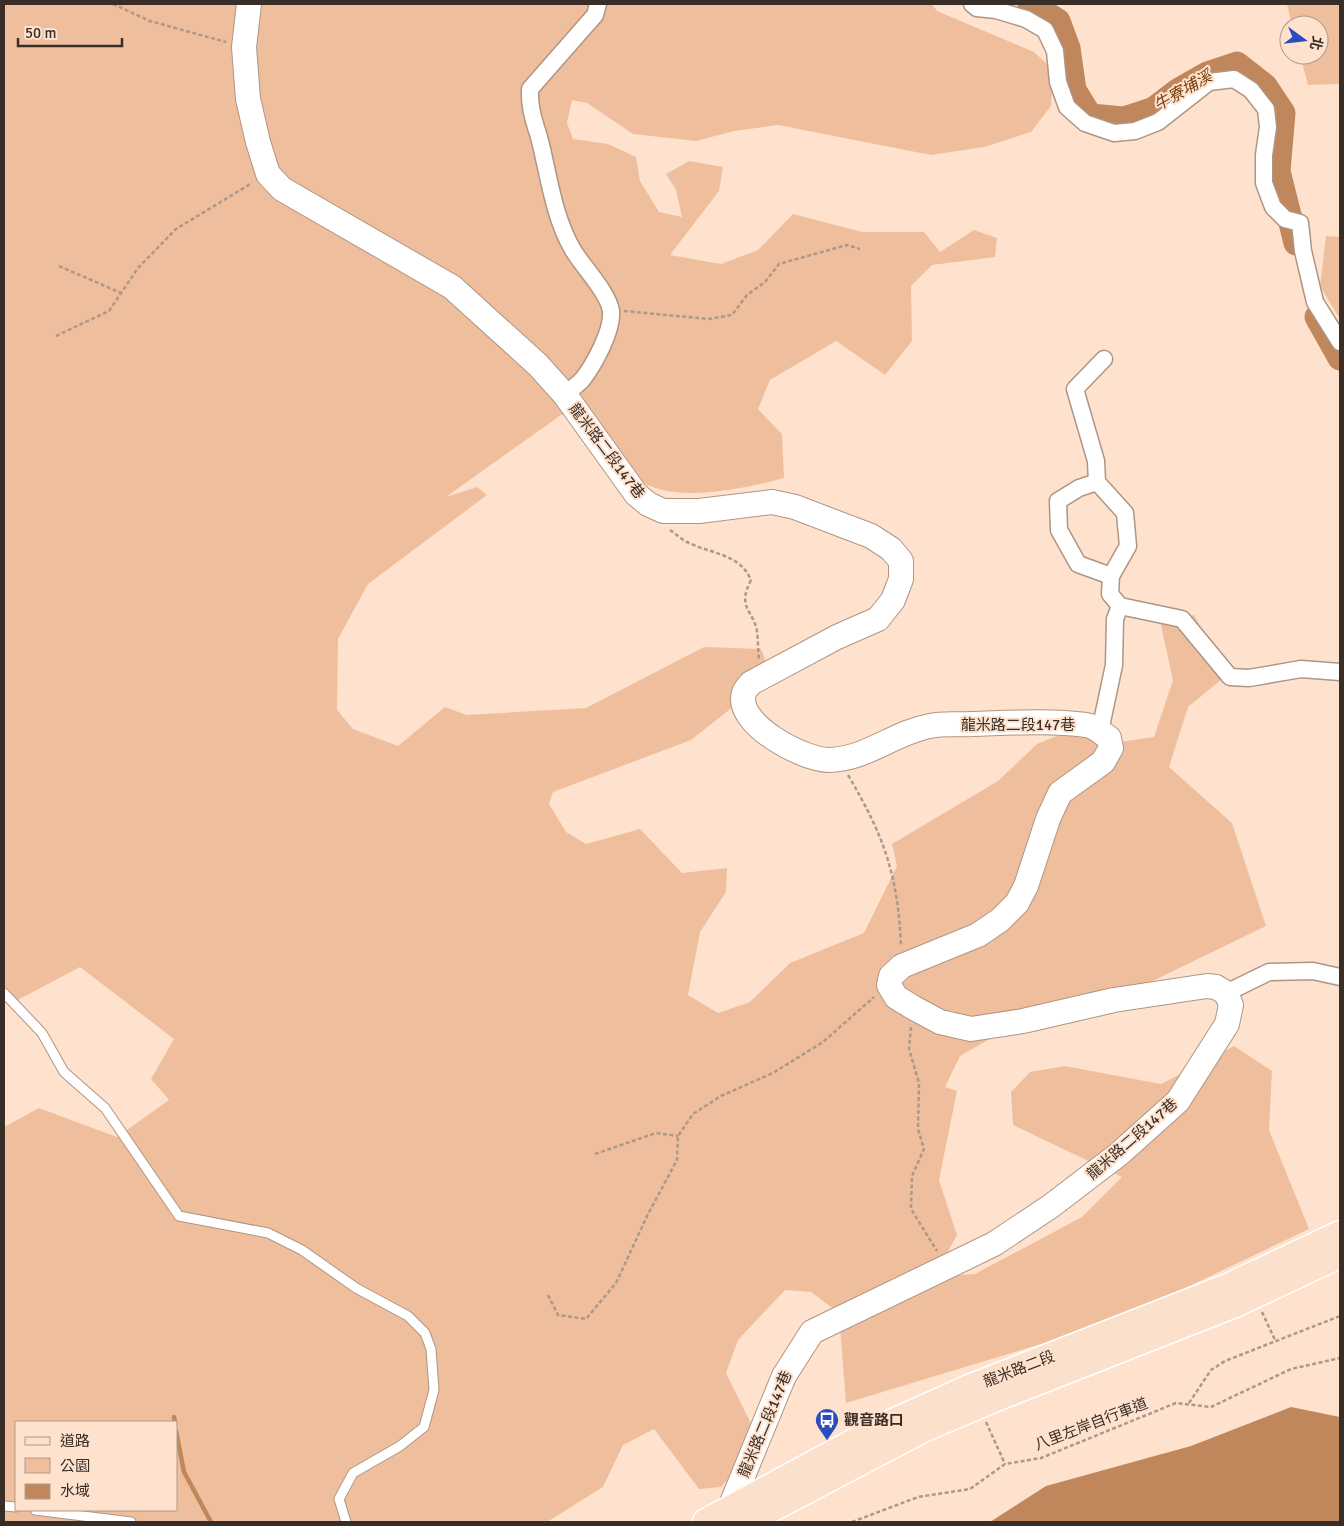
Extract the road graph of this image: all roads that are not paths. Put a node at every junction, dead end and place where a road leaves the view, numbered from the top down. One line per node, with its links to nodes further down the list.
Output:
1 (249, 4): 6 (street, 龍米路二段147巷)
2 (598, 4): 6 (street)
3 (972, 4): 4 (street)
4 (1340, 342)
5 (1104, 359): 7 (street)
6 (565, 395): 11 (street, 龍米路二段147巷)
7 (1097, 482): 8 (street); 8 (street)
8 (1111, 576): 9 (street)
9 (1120, 606): 10 (street); 11 (street)
10 (1340, 672)
11 (1100, 731): 14 (street)
12 (1340, 977): 14 (street)
13 (4, 993): 20 (lane)
14 (1226, 994): 18 (street, 龍米路二段147巷)
15 (1340, 1234): 18 (main road, 龍米路二段)
16 (1340, 1254): 18 (main road, 龍米路二段)
17 (43, 1511): 19 (lane)
18 (737, 1518): 21 (main road, 龍米路二段)
19 (131, 1522)
20 (346, 1522)
21 (706, 1522)

